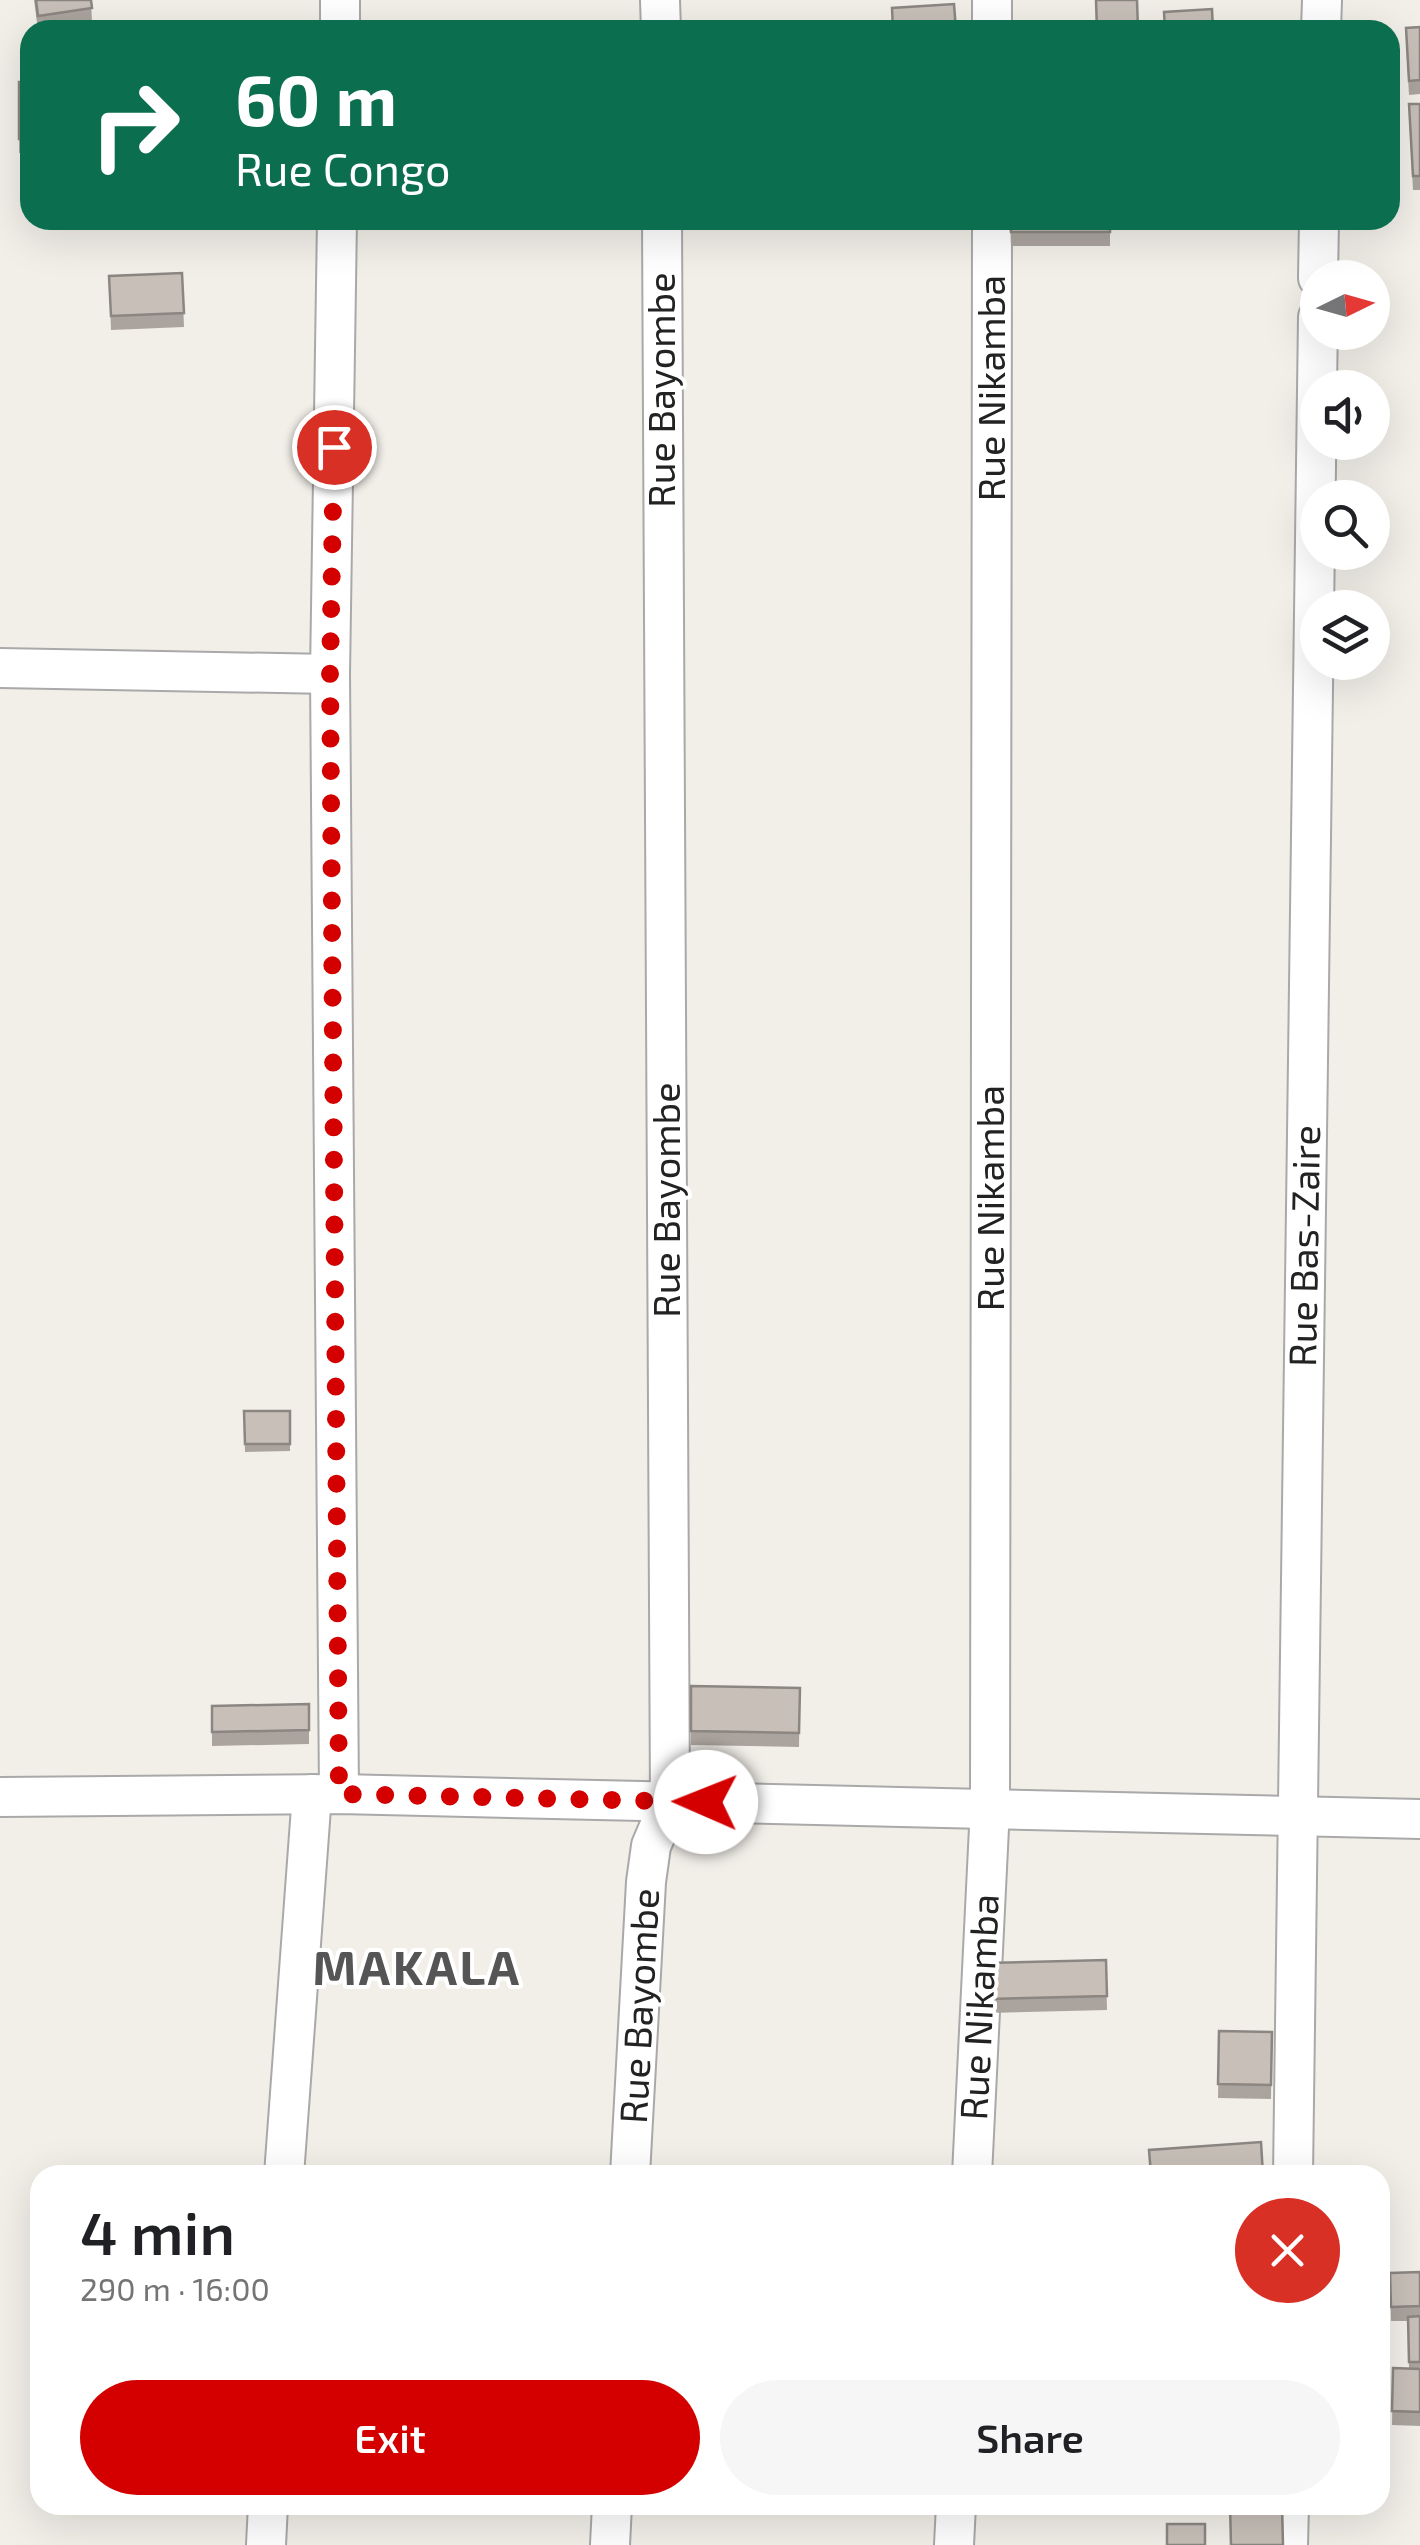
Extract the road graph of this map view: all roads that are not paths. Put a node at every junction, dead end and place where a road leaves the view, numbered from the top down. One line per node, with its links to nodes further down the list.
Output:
1 (337, 230): 8 (street)
2 (662, 230): 11 (street, Rue Bayombe)
3 (992, 230): 12 (street, Rue Nikamba)
4 (1319, 230): 5 (street)
5 (1318, 260)
6 (1318, 350): 13 (street, Rue Bas-Zaire)
7 (0, 668): 8 (street)
8 (330, 674): 9 (street)
9 (326, 1794): 10 (street); 11 (street); 15 (street)
10 (0, 1797)
11 (670, 1801): 12 (street); 16 (street, Rue Bayombe)
12 (990, 1807): 13 (street); 17 (street, Rue Nikamba)
13 (1298, 1819): 14 (street); 18 (street, Rue Bas-Zaire)
14 (1420, 1819)
15 (285, 2165)
16 (631, 2165)
17 (972, 2165)
18 (1293, 2165)
19 (268, 2515): 23 (street)
20 (612, 2515): 24 (street)
21 (956, 2515): 25 (street)
22 (1288, 2515): 26 (street)
23 (266, 2545)
24 (610, 2545)
25 (954, 2545)
26 (1288, 2545)

